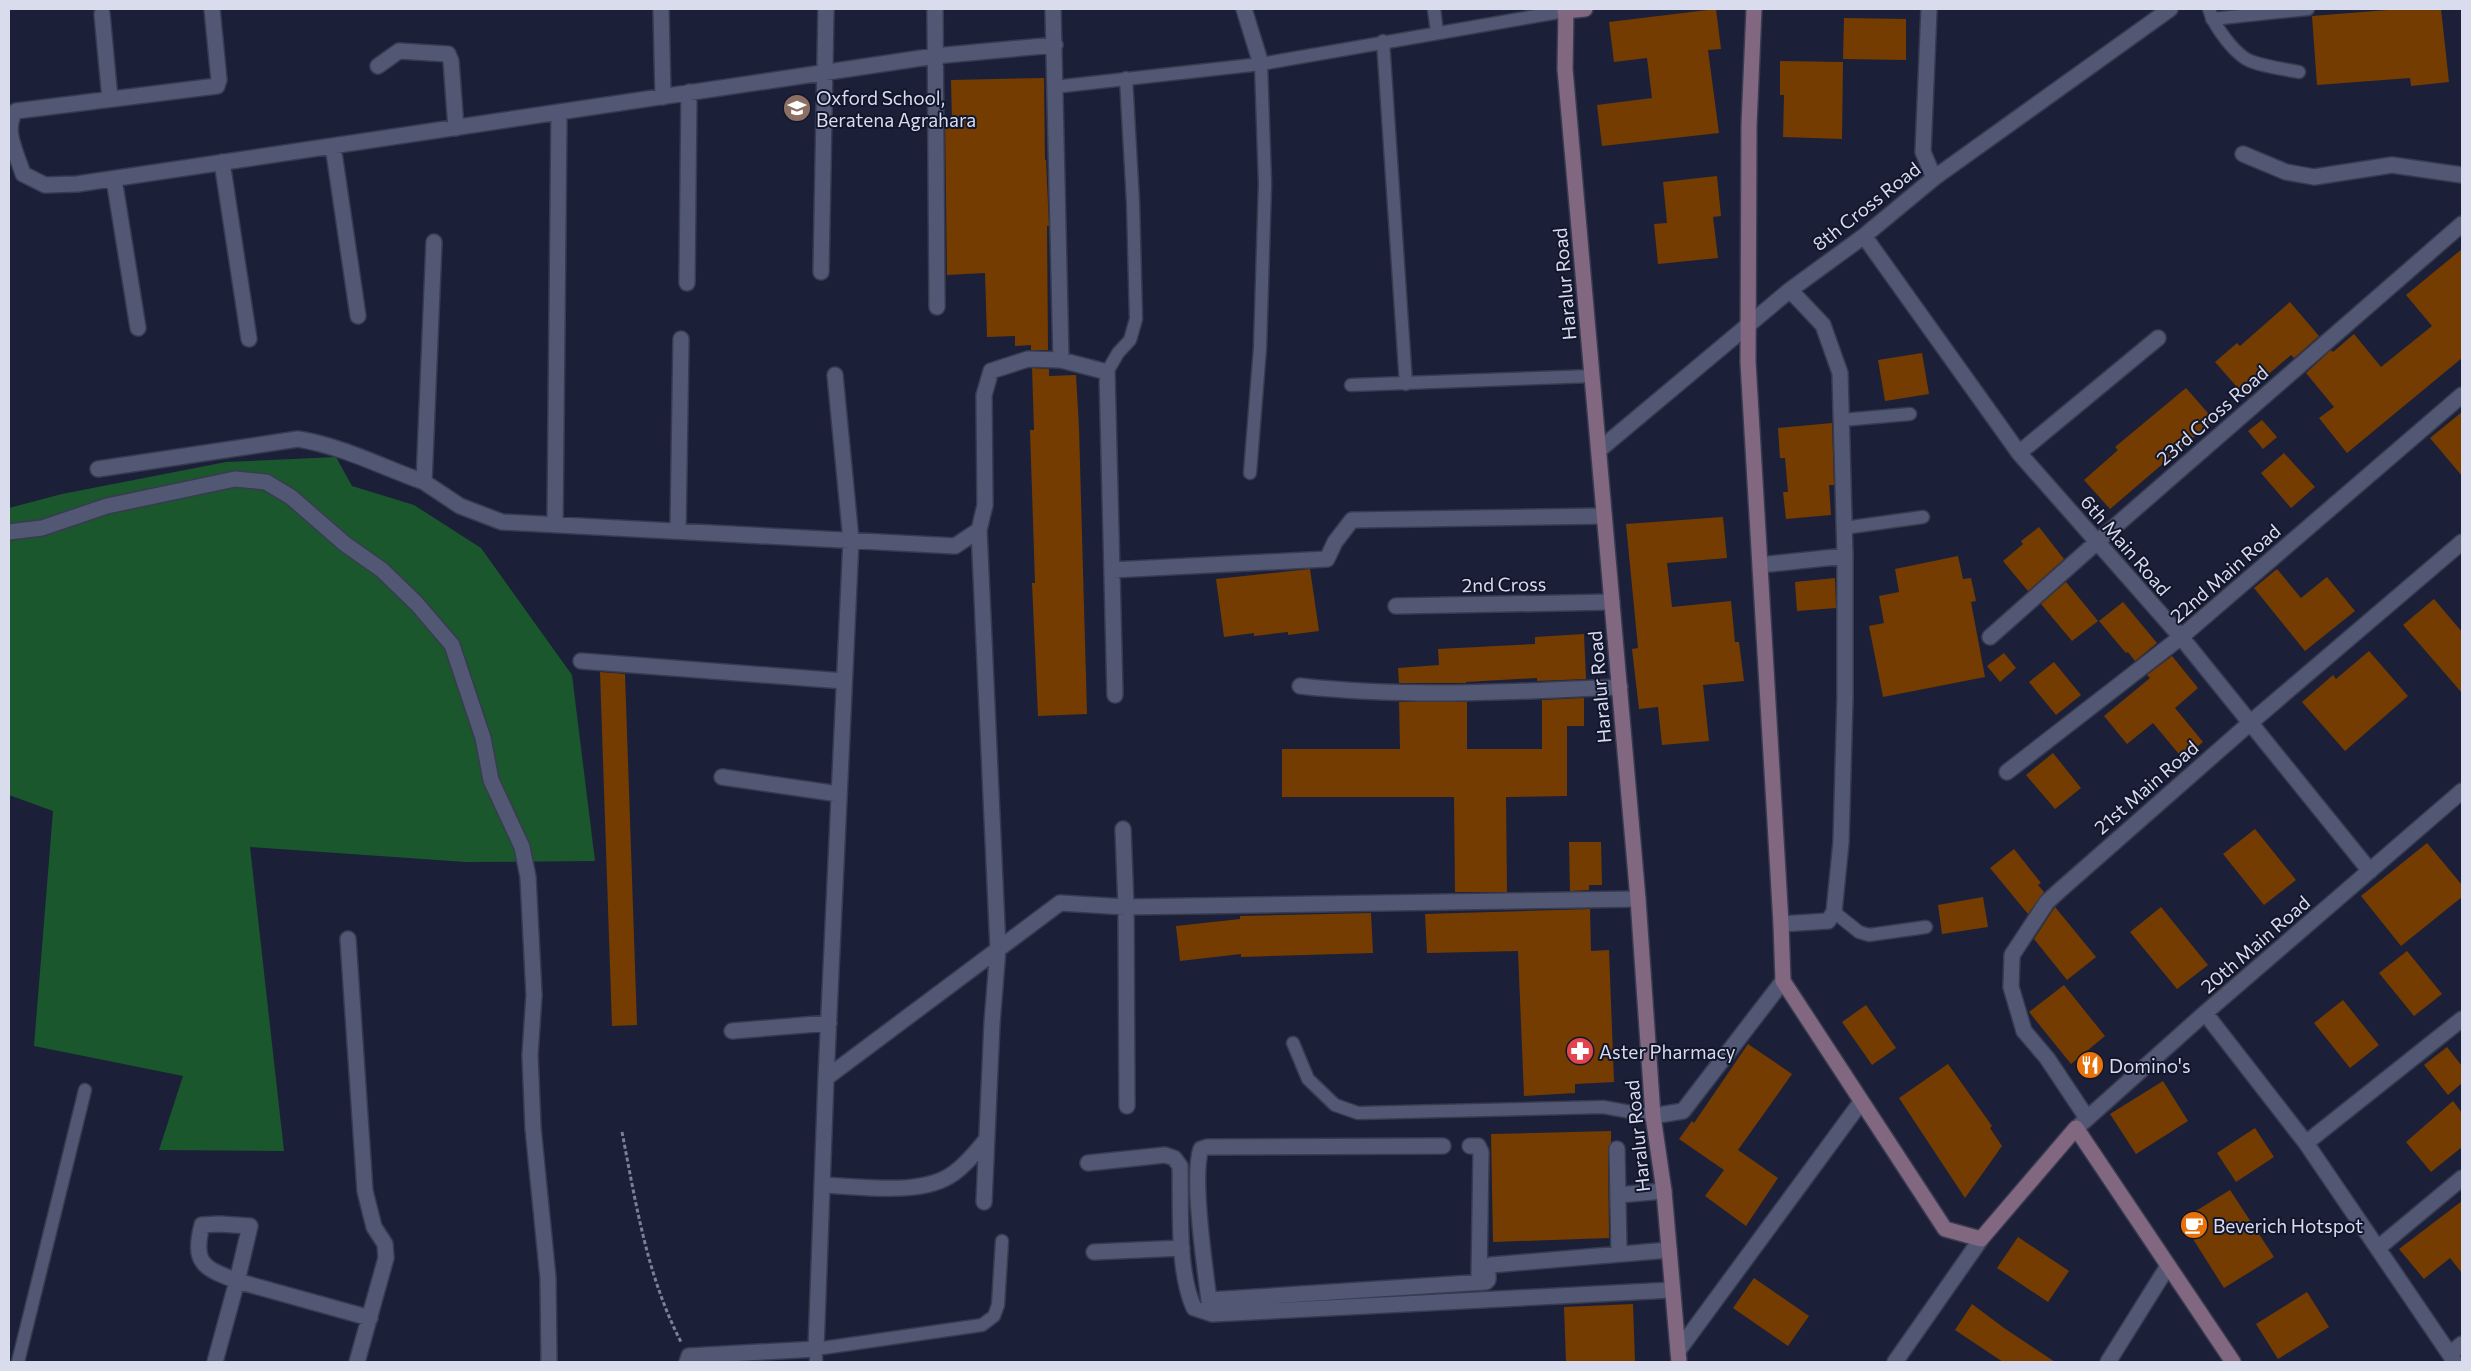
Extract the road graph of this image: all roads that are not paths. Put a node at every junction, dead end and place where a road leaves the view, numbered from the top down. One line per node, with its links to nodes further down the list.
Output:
1 (212, 9): 28 (street)
2 (661, 9): 27 (street)
3 (826, 9): 23 (street)
4 (936, 9): 19 (street)
5 (1053, 9): 18 (street)
6 (1244, 9): 20 (street)
7 (1434, 9): 16 (lane)
8 (1585, 9): 13 (street)
9 (1754, 9): 45 (street)
10 (1929, 9): 36 (street)
11 (2170, 9): 36 (street, 8th Cross Road)
12 (2308, 9): 15 (lane)
13 (1565, 10): 16 (lane); 53 (street, Haralur Road)
14 (102, 14): 28 (street)
15 (2210, 14): 22 (lane)
16 (1437, 32): 17 (lane)
17 (1384, 41): 20 (lane); 54 (lane)
18 (1055, 45): 19 (street); 25 (street)
19 (935, 56): 23 (street); 43 (street)
20 (1261, 64): 24 (lane); 62 (lane)
21 (378, 66): 30 (street)
22 (2299, 72)
23 (825, 73): 26 (street); 40 (street)
24 (1126, 78): 25 (lane); 51 (lane)
25 (1054, 86): 50 (street)
26 (689, 92): 27 (street); 41 (street)
27 (663, 97): 29 (street)
28 (110, 99): 35 (street)
29 (559, 112): 30 (street); 66 (street)
30 (456, 128): 31 (street)
31 (333, 146): 33 (street); 44 (street)
32 (2242, 154): 34 (street)
33 (222, 162): 35 (street); 48 (street)
34 (2462, 175)
35 (114, 178): 46 (street)
36 (1934, 178): 38 (street, 8th Cross Road)
37 (2462, 224): 72 (street, 23rd Cross Road)
38 (1864, 236): 42 (street, 8th Cross Road); 60 (street, 6th Main Road)
39 (434, 242): 63 (street)
40 (822, 272)
41 (686, 283)
42 (1790, 290): 45 (street, 8th Cross Road); 58 (street)
43 (937, 307)
44 (358, 316)
45 (1748, 326): 59 (street, 8th Cross Road); 75 (street)
46 (138, 328)
47 (2158, 338): 60 (street)
48 (249, 339)
49 (681, 339): 68 (street)
50 (1061, 360): 51 (street); 69 (street)
51 (1107, 372): 76 (street)
52 (835, 375): 71 (street)
53 (1592, 376): 54 (lane); 59 (street, Haralur Road)
54 (1406, 384): 55 (lane)
55 (1351, 385)
56 (2462, 395): 80 (street, 22nd Main Road)
57 (1910, 414): 58 (lane)
58 (1842, 420): 67 (street)
59 (1599, 450): 64 (street, Haralur Road)
60 (2019, 453): 72 (street, 6th Main Road)
61 (98, 469): 63 (street)
62 (1250, 473)
63 (424, 482): 66 (street)
64 (1604, 516): 76 (street); 77 (street, Haralur Road)
65 (1923, 517): 67 (lane)
66 (555, 524): 68 (street)
67 (1844, 528): 74 (street)
68 (678, 530): 71 (street)
69 (979, 530): 71 (street); 99 (street)
70 (9, 532): 143 (street)
71 (851, 540): 82 (street)
72 (2097, 542): 79 (street, 23rd Cross Road); 80 (street, 6th Main Road)
73 (2462, 542): 86 (street, 21st Main Road)
74 (1845, 556): 75 (street); 95 (street)
75 (1760, 565): 96 (street)
76 (1112, 570): 85 (street)
77 (1612, 602): 78 (street, 2nd Cross); 84 (street, Haralur Road)
78 (1396, 606)
79 (1990, 637)
80 (2181, 637): 86 (street, 6th Main Road); 87 (street, 22nd Main Road)
81 (581, 661): 82 (street)
82 (844, 681): 90 (street)
83 (1300, 686): 84 (street)
84 (1620, 687): 93 (street, Haralur Road)
85 (1115, 695)
86 (2250, 723): 92 (street, 6th Main Road); 111 (street, 21st Main Road)
87 (2008, 772)
88 (722, 777): 90 (street)
89 (2462, 792): 92 (street, 20th Main Road)
90 (839, 794): 103 (street)
91 (1122, 830): 94 (street)
92 (2370, 871): 101 (street, 20th Main Road)
93 (1638, 899): 94 (street); 110 (street, Haralur Road)
94 (1126, 907): 99 (street); 109 (street)
95 (1834, 912): 96 (street); 97 (lane)
96 (1781, 924): 100 (street)
97 (1926, 927)
98 (348, 939): 134 (street)
99 (998, 950): 106 (street); 112 (street)
100 (1783, 981): 108 (street); 110 (street)
101 (2205, 1013): 111 (street, 20th Main Road); 113 (street)
102 (2462, 1019): 113 (street)
103 (828, 1023): 104 (street); 106 (street)
104 (732, 1031)
105 (1293, 1043): 110 (lane)
106 (826, 1078): 119 (street)
107 (85, 1090): 140 (lane)
108 (1861, 1102): 123 (street); 137 (street)
109 (1127, 1106)
110 (1653, 1116): 120 (street, Haralur Road)
111 (2082, 1123): 123 (street); 130 (street)
112 (986, 1140): 119 (street); 122 (street)
113 (2306, 1143): 126 (street)
114 (1443, 1146): 133 (street)
115 (1470, 1146): 131 (street)
116 (1617, 1149): 121 (street)
117 (1088, 1164): 125 (street)
118 (2462, 1178): 126 (street)
119 (822, 1185): 136 (street)
120 (1664, 1191): 121 (street); 127 (street, Haralur Road)
121 (1618, 1195): 129 (street)
122 (984, 1202)
123 (1981, 1239): 144 (street)
124 (1002, 1241): 136 (lane)
125 (1182, 1248): 128 (street); 133 (street)
126 (2378, 1248): 138 (street)
127 (1669, 1250): 129 (street); 132 (street, Haralur Road)
128 (1094, 1252)
129 (1619, 1253): 131 (street)
130 (2168, 1266): 145 (street); 146 (street)
131 (1479, 1282): 133 (street)
132 (1672, 1290): 133 (street); 137 (street, Haralur Road)
133 (1211, 1307)
134 (370, 1318): 141 (street); 142 (street)
135 (2462, 1344): 138 (street)
136 (816, 1356): 139 (street)
137 (1678, 1357)
138 (2453, 1358)
139 (688, 1359)
140 (18, 1362)
141 (215, 1362)
142 (357, 1362)
143 (549, 1362)
144 (1895, 1362)
145 (2108, 1362)
146 (2232, 1362)

